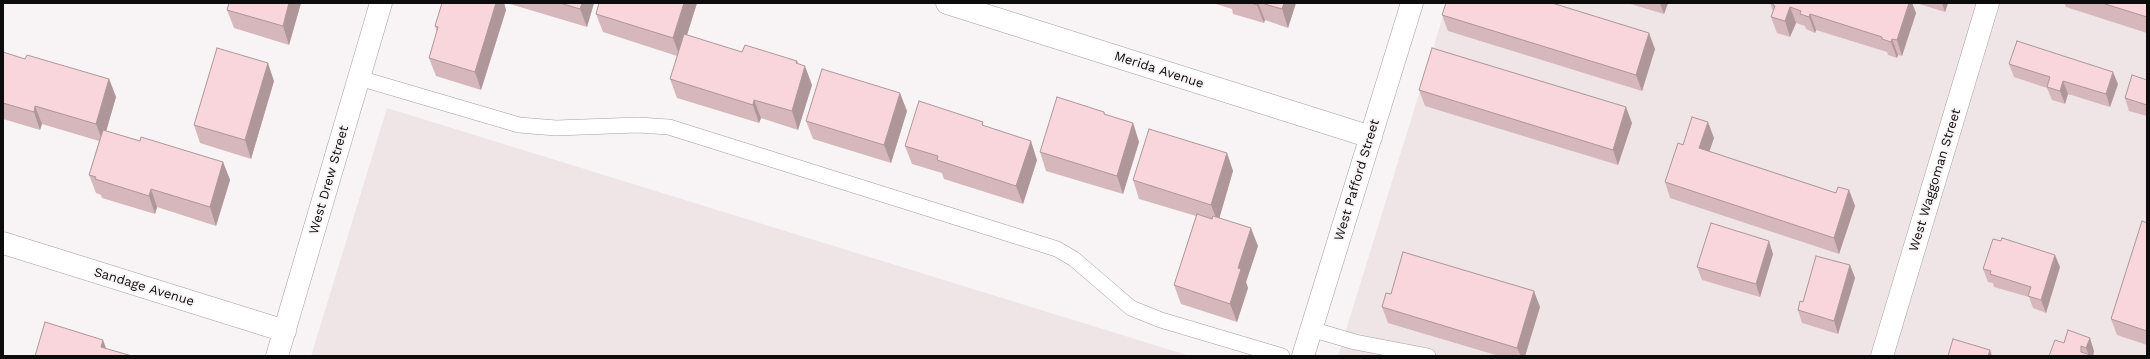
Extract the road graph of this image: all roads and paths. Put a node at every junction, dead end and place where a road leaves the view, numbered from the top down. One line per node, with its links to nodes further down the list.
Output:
1 (381, 3): 5 (street, West Drew Street)
2 (947, 3): 6 (street, Merida Avenue)
3 (1412, 3): 6 (street, West Pafford Street)
4 (1988, 3): 14 (street, West Waggoman Street)
5 (359, 78): 9 (street, West Drew Street); 11 (lane)
6 (1371, 137): 8 (street, West Pafford Street)
7 (3, 243): 9 (street, Sandage Avenue)
8 (1311, 329): 12 (street, West Pafford Street); 13 (lane)
9 (285, 331): 10 (street, West Drew Street)
10 (277, 356)
11 (1282, 356)
12 (1303, 356)
13 (1428, 356)
14 (1882, 356)

